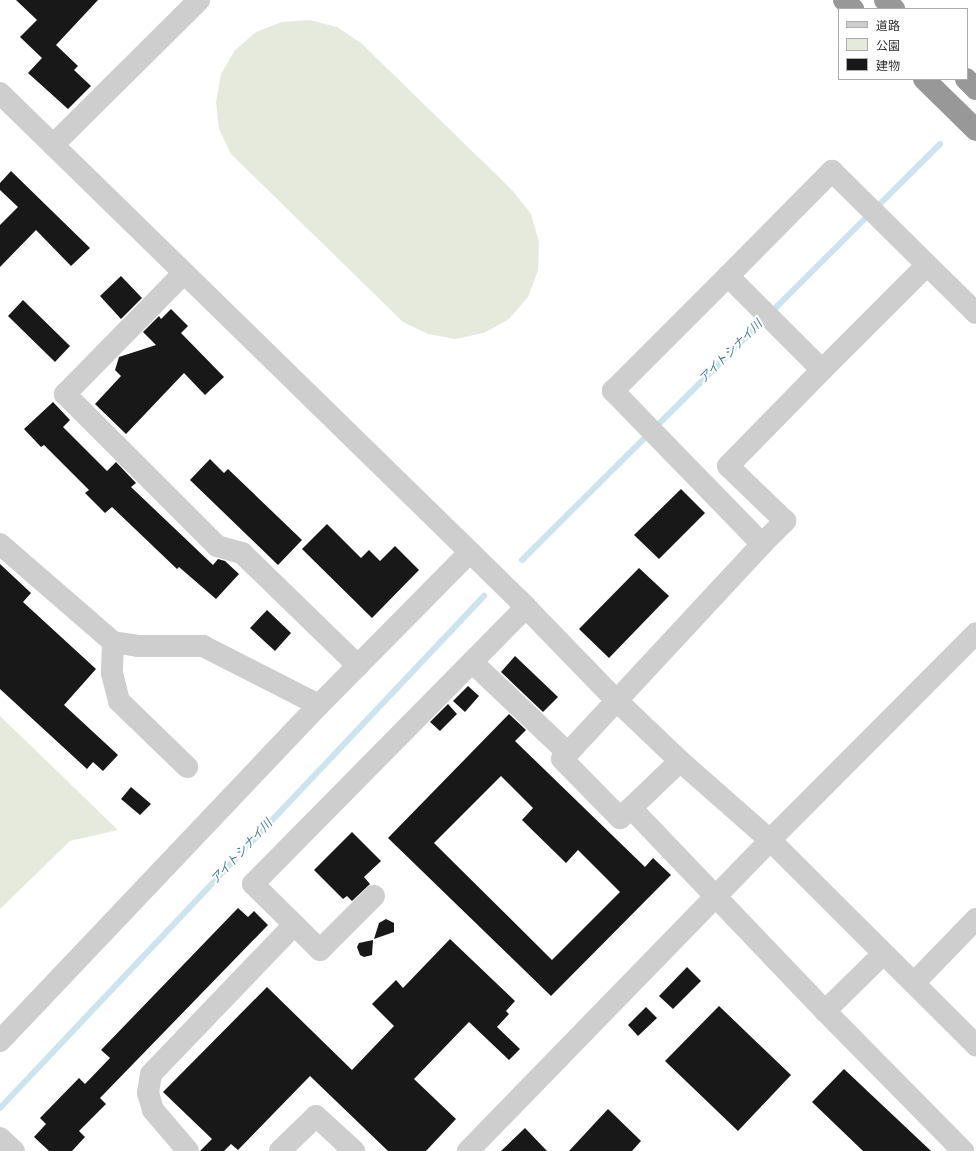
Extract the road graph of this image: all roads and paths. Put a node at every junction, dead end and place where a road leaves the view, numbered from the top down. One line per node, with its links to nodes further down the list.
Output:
1 (199, 0): 11 (street)
2 (844, 0): 4 (highway)
3 (885, 0): 5 (highway)
4 (852, 8)
5 (893, 8)
6 (925, 80): 10 (highway)
7 (967, 80): 8 (highway)
8 (976, 89)
9 (0, 93): 11 (street)
10 (976, 130)
11 (53, 145): 13 (street)
12 (927, 265): 14 (street); 15 (street); 16 (street)
13 (184, 273): 19 (street); 24 (street)
14 (728, 276): 16 (street); 18 (street)
15 (976, 313)
16 (822, 370): 18 (street)
17 (0, 544): 22 (street)
18 (762, 544): 25 (street)
19 (470, 552): 20 (street); 24 (street)
20 (523, 604): 23 (street); 25 (street)
21 (976, 633): 31 (street)
22 (113, 642): 26 (street); 29 (street)
23 (472, 662): 27 (street); 35 (street)
24 (358, 666): 26 (street)
25 (616, 700): 27 (street); 28 (street)
26 (320, 705): 39 (street)
27 (568, 753): 30 (street)
28 (680, 761): 30 (street); 31 (street)
29 (187, 767)
30 (631, 808): 33 (street)
31 (770, 840): 33 (street); 36 (street)
32 (374, 896): 35 (street)
33 (717, 896): 38 (street); 42 (street)
34 (976, 919): 37 (street)
35 (294, 925): 43 (street)
36 (883, 954): 37 (street); 38 (street)
37 (914, 983): 40 (street)
38 (825, 1011): 47 (street)
39 (0, 1041)
40 (976, 1045)
41 (0, 1138): 44 (street)
42 (474, 1149)
43 (186, 1150)
44 (14, 1151)
45 (280, 1151): 46 (street)
46 (354, 1151)
47 (963, 1151)

